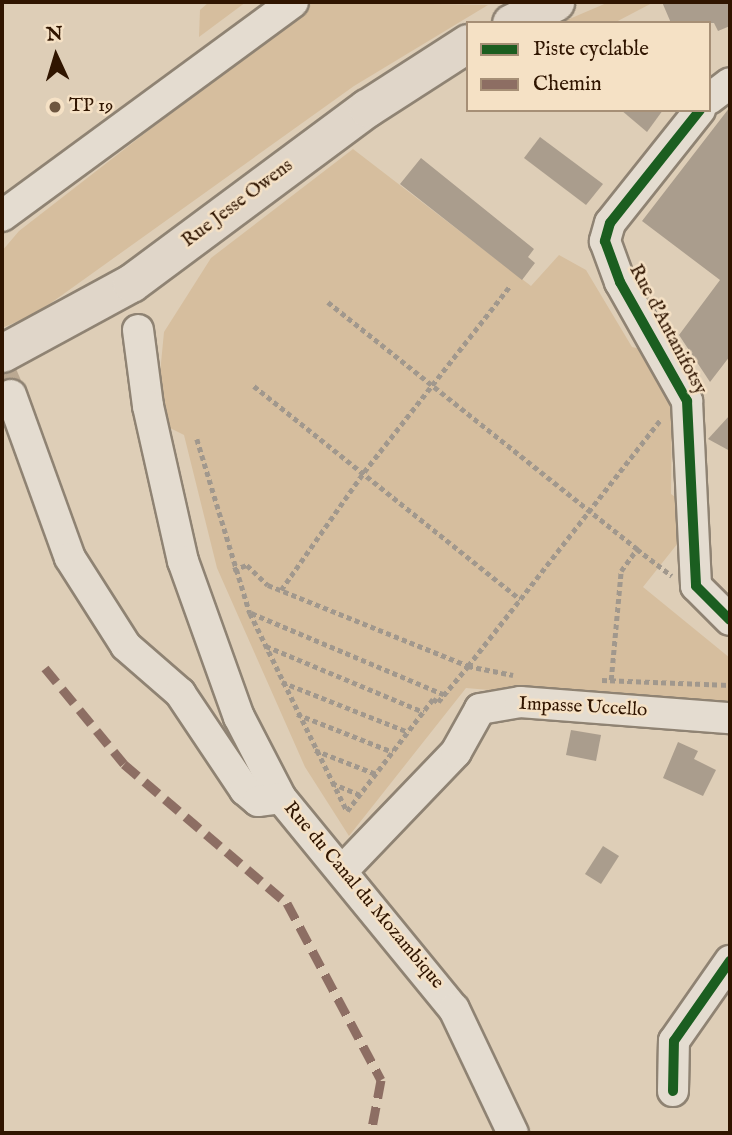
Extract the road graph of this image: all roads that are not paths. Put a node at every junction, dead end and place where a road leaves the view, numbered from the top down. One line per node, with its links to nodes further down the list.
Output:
1 (293, 2): 8 (street)
2 (555, 2): 3 (main road)
3 (514, 21)
4 (466, 44): 10 (main road, Rue Jesse Owens)
5 (730, 83): 6 (street)
6 (711, 97)
7 (698, 112): 12 (street, Rue d'Antanifotsy)
8 (2, 216)
9 (138, 331): 14 (street, Rue du Canal du Mozambique)
10 (2, 353)
11 (10, 395): 14 (street)
12 (730, 620)
13 (730, 718): 15 (street, Impasse Uccello)
14 (281, 798): 15 (street, Rue du Canal du Mozambique)
15 (343, 870): 18 (street, Rue du Canal du Mozambique)
16 (730, 961): 17 (street)
17 (673, 1091)
18 (513, 1133)

